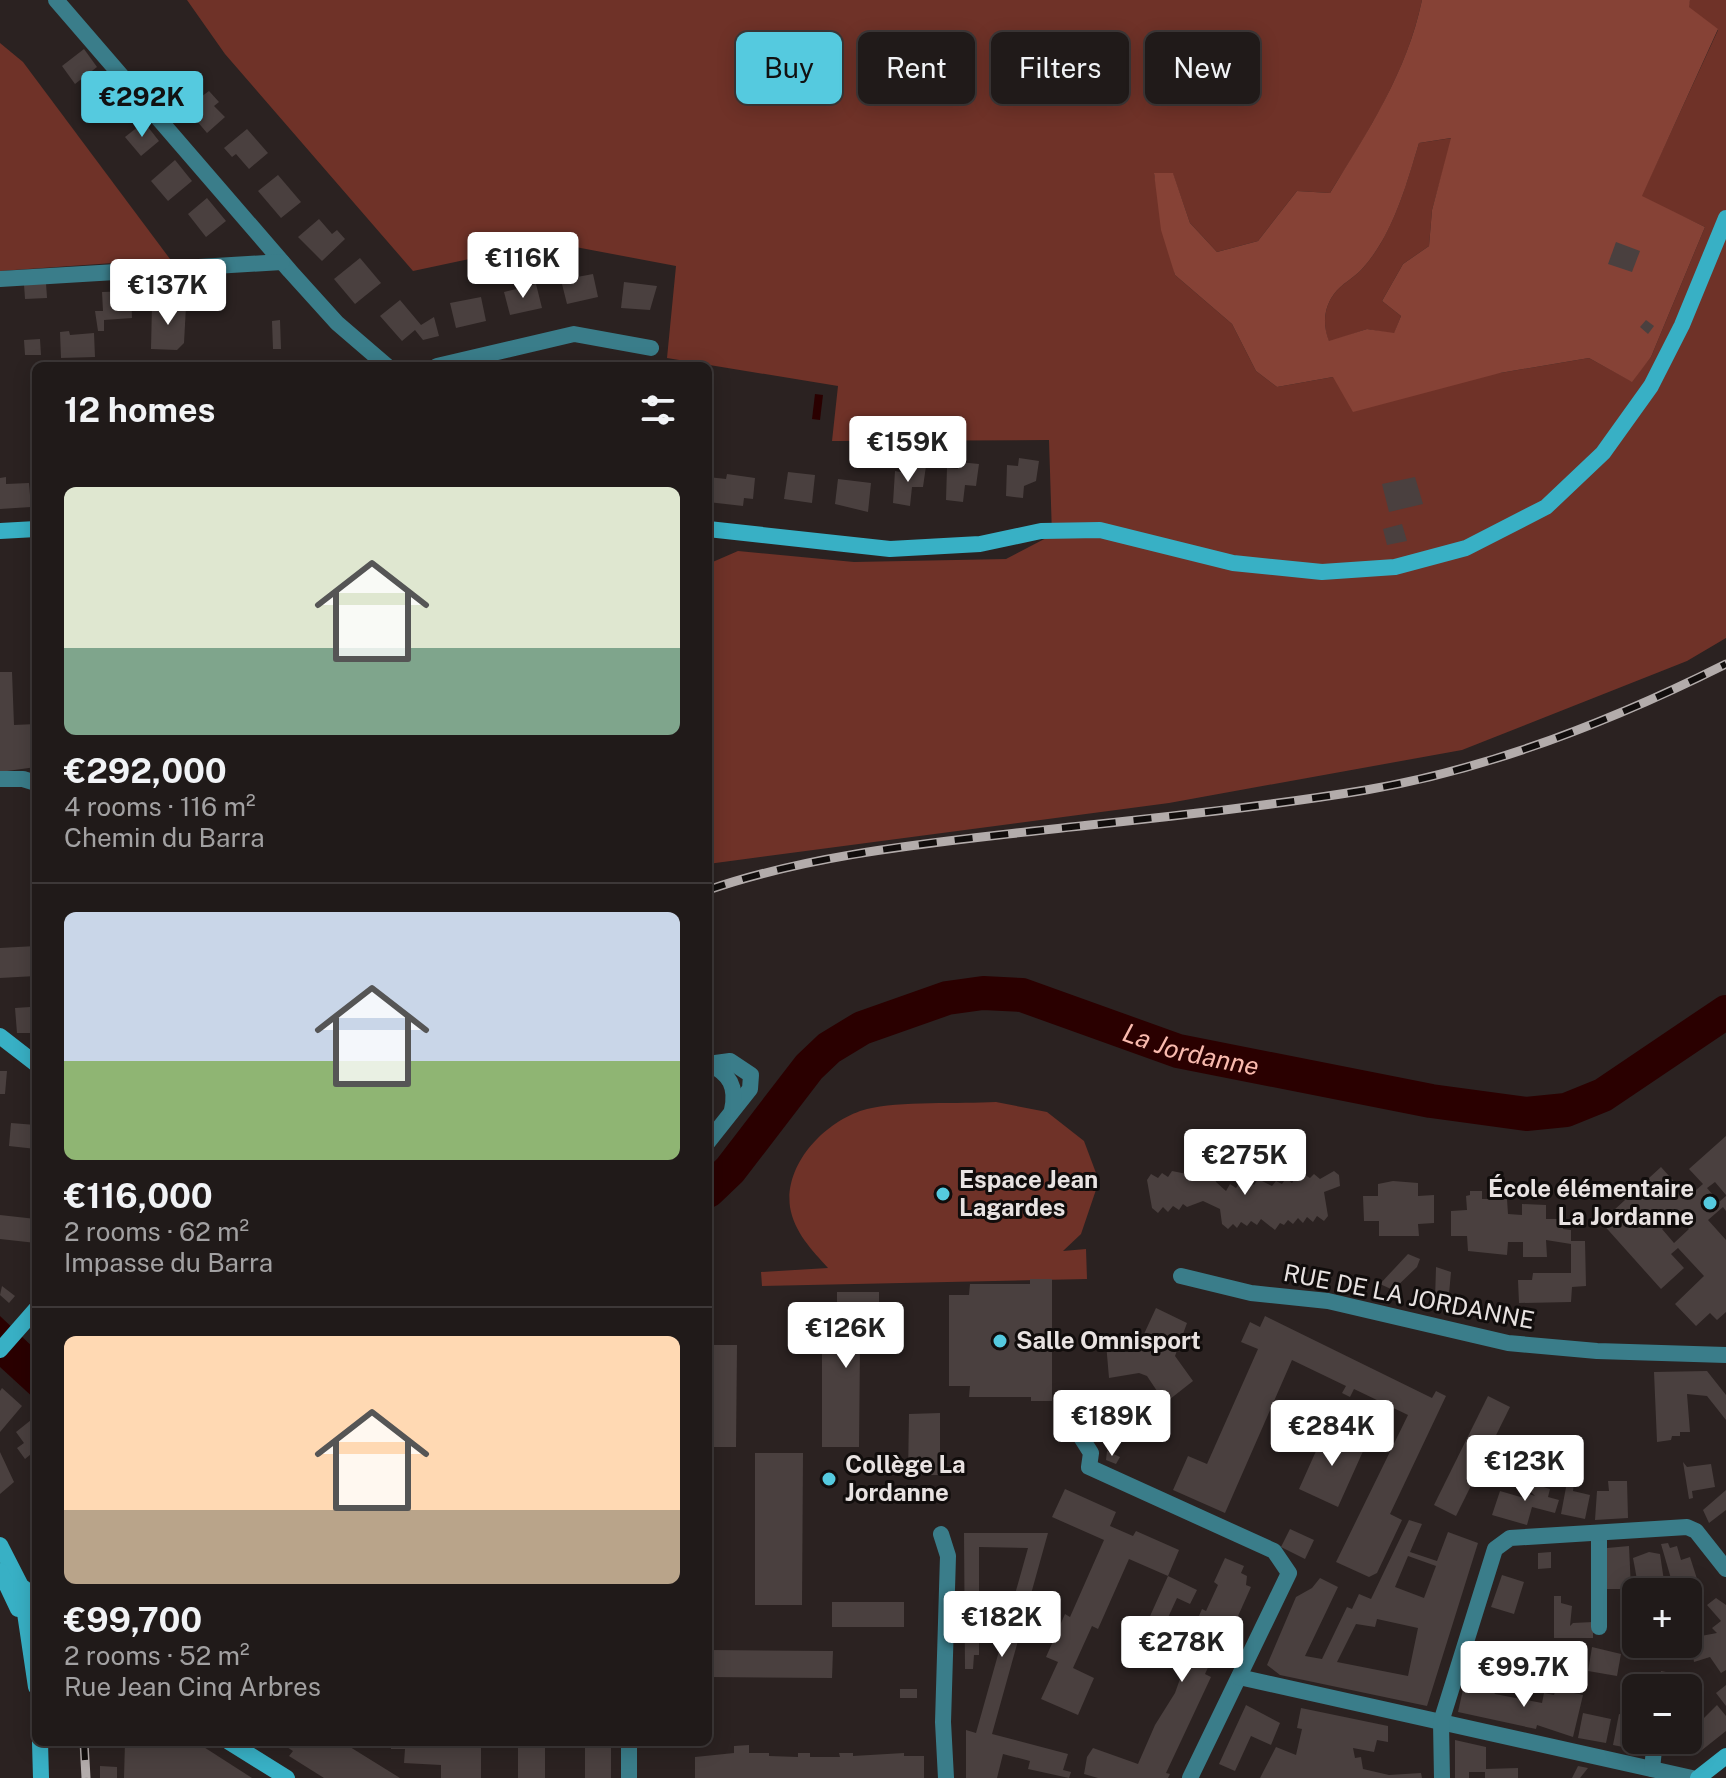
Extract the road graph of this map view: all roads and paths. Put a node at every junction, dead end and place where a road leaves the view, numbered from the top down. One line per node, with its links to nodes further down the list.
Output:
1 (56, 0): 3 (street)
2 (1726, 218): 9 (main road)
3 (282, 262): 4 (street); 6 (street)
4 (0, 279)
5 (651, 348): 7 (street)
6 (382, 362)
7 (454, 362)
8 (32, 529): 10 (main road)
9 (712, 529)
10 (0, 531)
11 (0, 779): 12 (street)
12 (32, 782)
13 (0, 1036): 14 (main road)
14 (32, 1061)
15 (712, 1064): 16 (street)
16 (712, 1137)
17 (1181, 1276): 20 (street, RUE DE LA JORDANNE)
18 (32, 1314): 19 (main road)
19 (0, 1350)
20 (1726, 1355)
21 (1063, 1399): 32 (street)
22 (1599, 1533): 25 (street); 29 (street); 33 (street)
23 (941, 1534): 43 (street)
24 (0, 1545): 27 (main road)
25 (1726, 1569)
26 (0, 1571): 30 (main road)
27 (21, 1586): 28 (main road); 30 (main road)
28 (32, 1594)
29 (1599, 1627)
30 (30, 1644): 31 (main road)
31 (32, 1658)
32 (1239, 1677): 33 (street); 44 (street)
33 (1441, 1722): 39 (street); 45 (street)
34 (40, 1746): 40 (main road)
35 (235, 1746): 41 (main road)
36 (629, 1746): 42 (street)
37 (1654, 1754): 39 (street)
38 (1726, 1756): 46 (main road)
39 (1652, 1769): 46 (street)
40 (41, 1778)
41 (287, 1778)
42 (629, 1778)
43 (946, 1778)
44 (1190, 1778)
45 (1442, 1778)
46 (1695, 1778)

